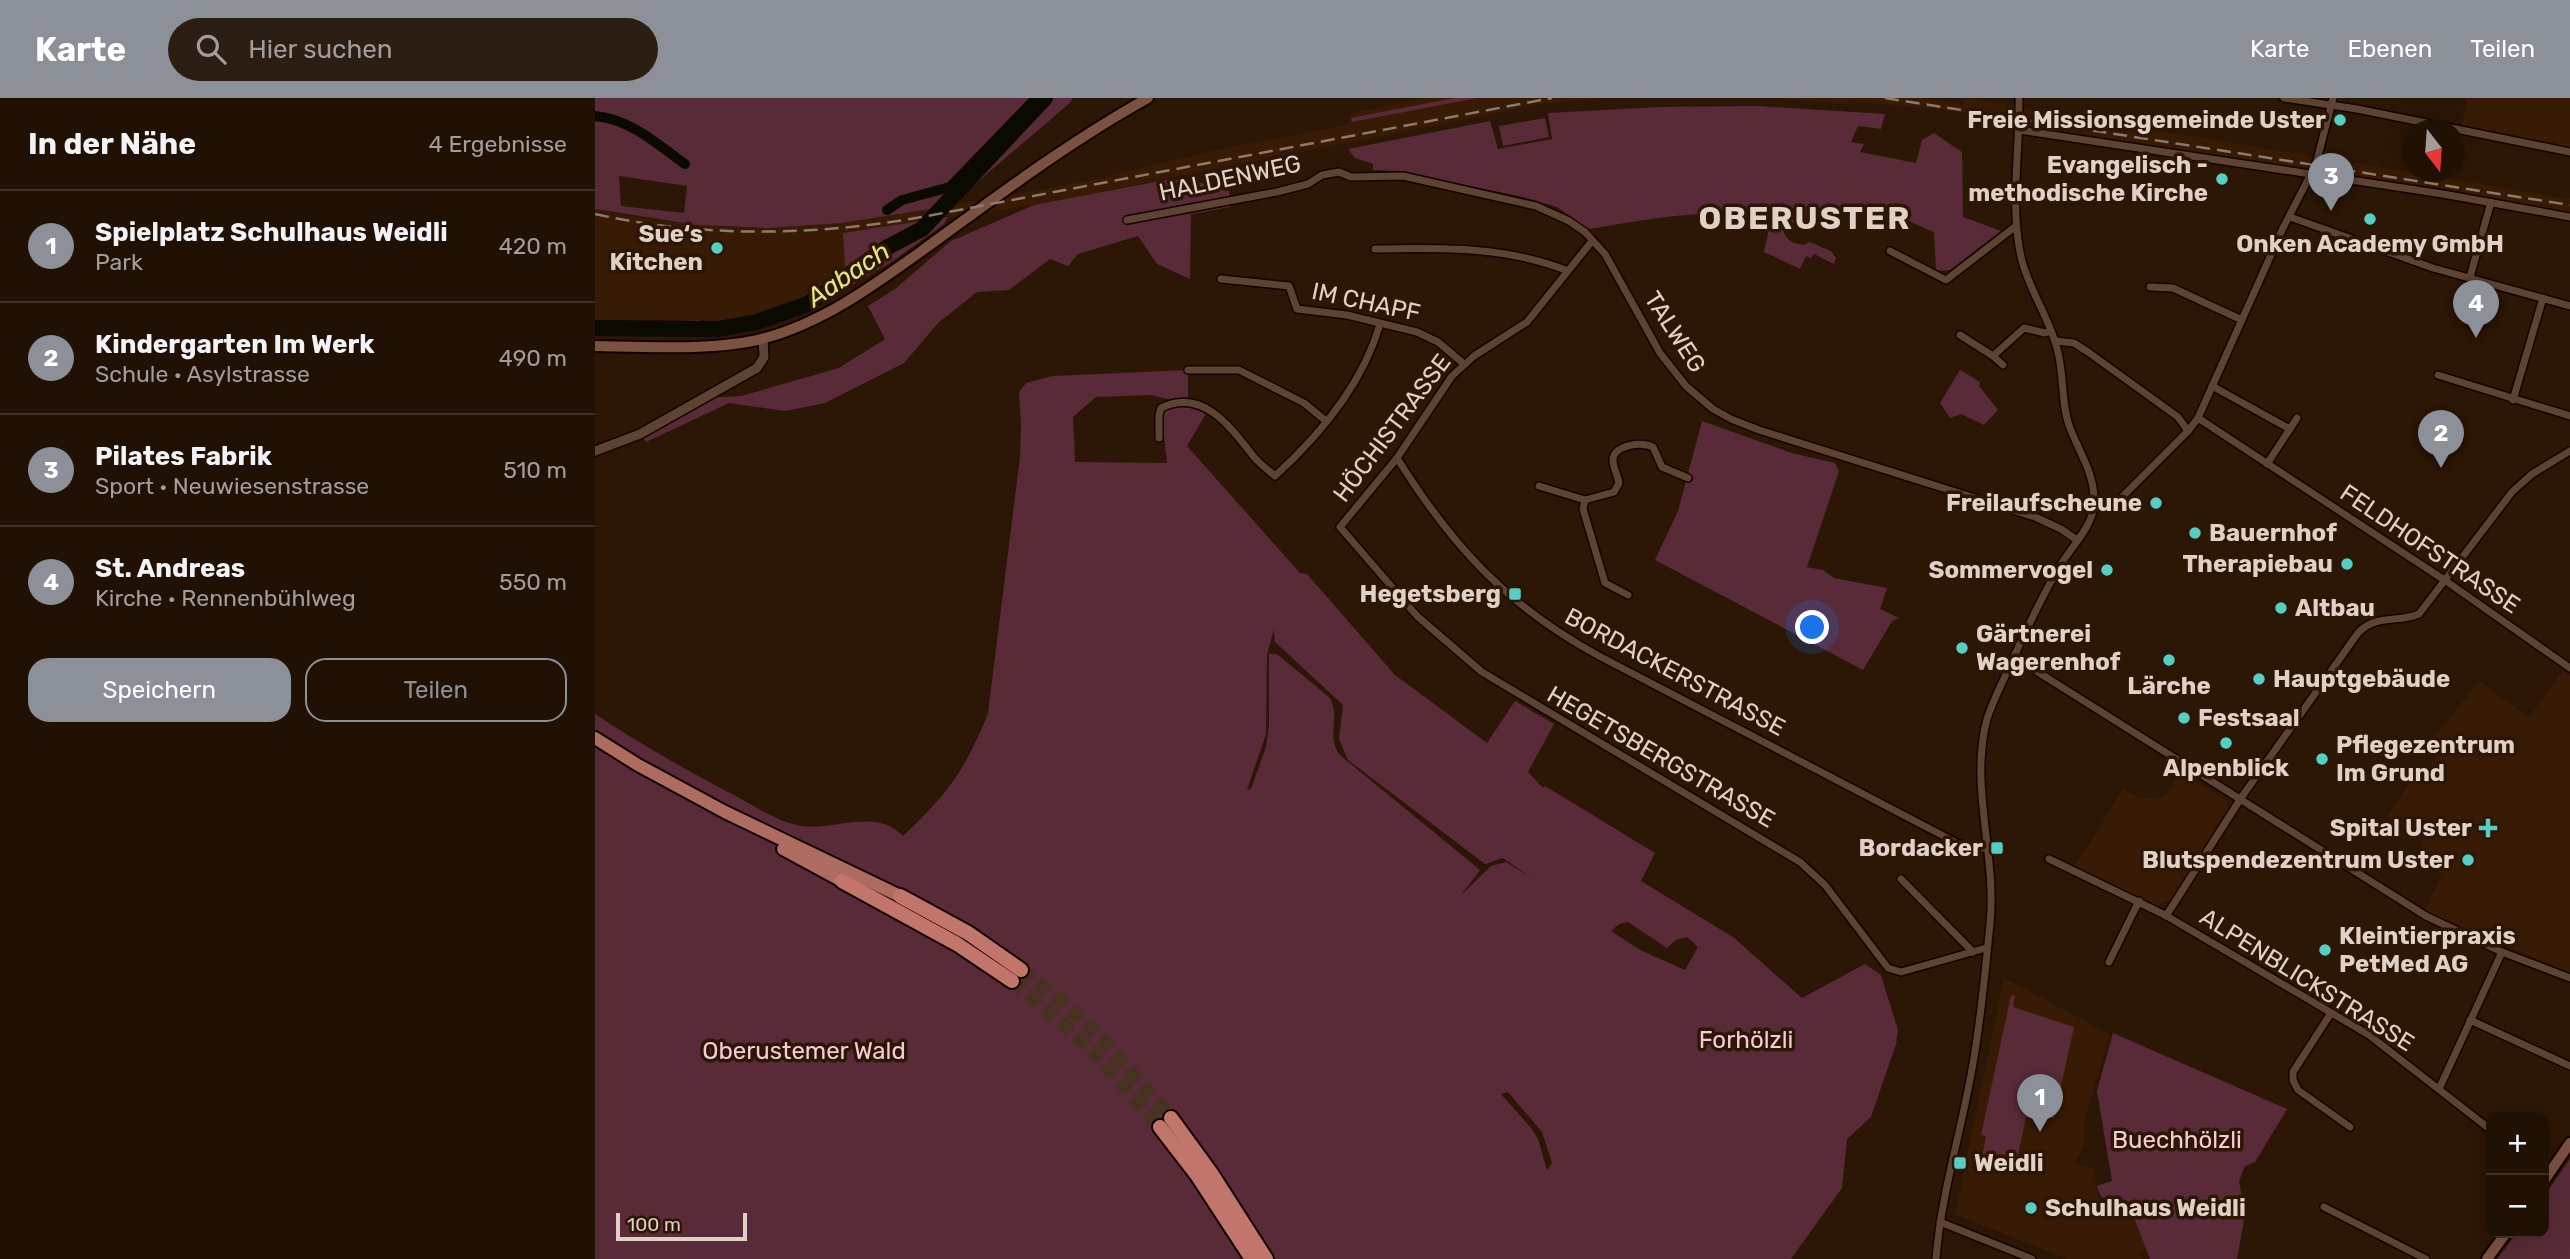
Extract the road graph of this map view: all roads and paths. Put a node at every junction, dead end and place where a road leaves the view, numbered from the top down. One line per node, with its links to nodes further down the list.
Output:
1 (1148, 98): 27 (main road)
2 (2019, 98): 5 (street)
3 (2284, 98): 4 (street)
4 (2332, 101): 6 (street); 8 (street)
5 (2019, 130): 8 (street); 13 (street)
6 (2570, 152)
7 (1339, 172): 12 (street, HALDENWEG); 14 (street, TALWEG)
8 (2311, 175): 9 (street); 10 (street)
9 (2491, 202): 11 (street); 18 (street)
10 (2290, 217): 18 (street); 23 (street)
11 (2570, 217)
12 (1128, 220)
13 (2016, 226): 16 (street); 25 (street)
14 (1592, 241): 17 (street, HÖCHISTRASSE); 53 (street, TALWEG)
15 (1375, 249): 17 (street)
16 (1890, 251)
17 (1568, 271): 31 (street, HÖCHISTRASSE)
18 (2470, 277): 21 (street)
19 (1221, 279): 24 (street, IM CHAPF)
20 (2150, 287): 23 (street)
21 (2543, 298): 22 (street); 36 (street)
22 (2570, 306)
23 (2242, 320): 35 (street)
24 (1380, 324): 31 (street, IM CHAPF); 40 (street)
25 (2051, 331): 28 (street); 30 (street)
26 (1959, 335): 30 (street)
27 (763, 338): 29 (main road); 44 (street)
28 (2055, 341): 42 (street); 51 (street)
29 (595, 346)
30 (1993, 356): 32 (street)
31 (1464, 364): 46 (street, HÖCHISTRASSE)
32 (2003, 365)
33 (1188, 370): 40 (street)
34 (2438, 375): 36 (street)
35 (2212, 386): 38 (street); 41 (street)
36 (2514, 400): 37 (street)
37 (2570, 416)
38 (2198, 418): 42 (street); 47 (street, FELDHOFSTRASSE)
39 (2297, 418): 41 (street)
40 (1327, 421): 43 (street)
41 (2290, 429): 47 (street)
42 (2188, 431): 51 (street)
43 (1159, 438)
44 (595, 451)
45 (2570, 451): 54 (street)
46 (1397, 458): 52 (street, HÖCHISTRASSE); 61 (street, BORDACKERSTRASSE)
47 (2267, 464): 54 (street, FELDHOFSTRASSE)
48 (1688, 478): 50 (street)
49 (1539, 486): 50 (street)
50 (1585, 500): 55 (street, BORDACKERSTRASSE)
51 (2094, 507): 53 (street)
52 (1340, 527): 69 (street, HEGETSBERGSTRASSE)
53 (2077, 540): 56 (street)
54 (2446, 581): 57 (street, FELDHOFSTRASSE); 60 (street)
55 (1628, 595)
56 (2014, 657): 60 (street); 61 (street)
57 (2570, 668)
58 (595, 738): 65 (highway)
59 (595, 746): 64 (highway)
60 (2241, 798): 67 (street); 70 (street)
61 (1988, 848): 68 (street)
62 (2049, 859): 66 (street, ALPENBLICKSTRASSE)
63 (1901, 879): 69 (street)
64 (842, 881): 65 (highway)
65 (900, 896)
66 (2139, 901): 67 (street, ALPENBLICKSTRASSE); 71 (street)
67 (2166, 916): 73 (street, ALPENBLICKSTRASSE)
68 (1986, 948): 69 (street, HEGETSBERGSTRASSE); 82 (street)
69 (1973, 952)
70 (2502, 952): 72 (street); 74 (street)
71 (2109, 962)
72 (2570, 978)
73 (2330, 1013): 76 (street, ALPENBLICKSTRASSE); 78 (street)
74 (2470, 1020): 75 (street); 76 (street)
75 (2570, 1066)
76 (2439, 1089): 77 (street, ALPENBLICKSTRASSE)
77 (2486, 1126)
78 (2350, 1127)
79 (2570, 1143): 80 (main road)
80 (2546, 1175)
81 (2324, 1208): 88 (street)
82 (1940, 1222): 86 (street); 87 (street)
83 (2502, 1238): 89 (main road)
84 (1252, 1259): 85 (highway)
85 (1266, 1259)
86 (1935, 1259)
87 (2032, 1259)
88 (2426, 1259)
89 (2487, 1259)

